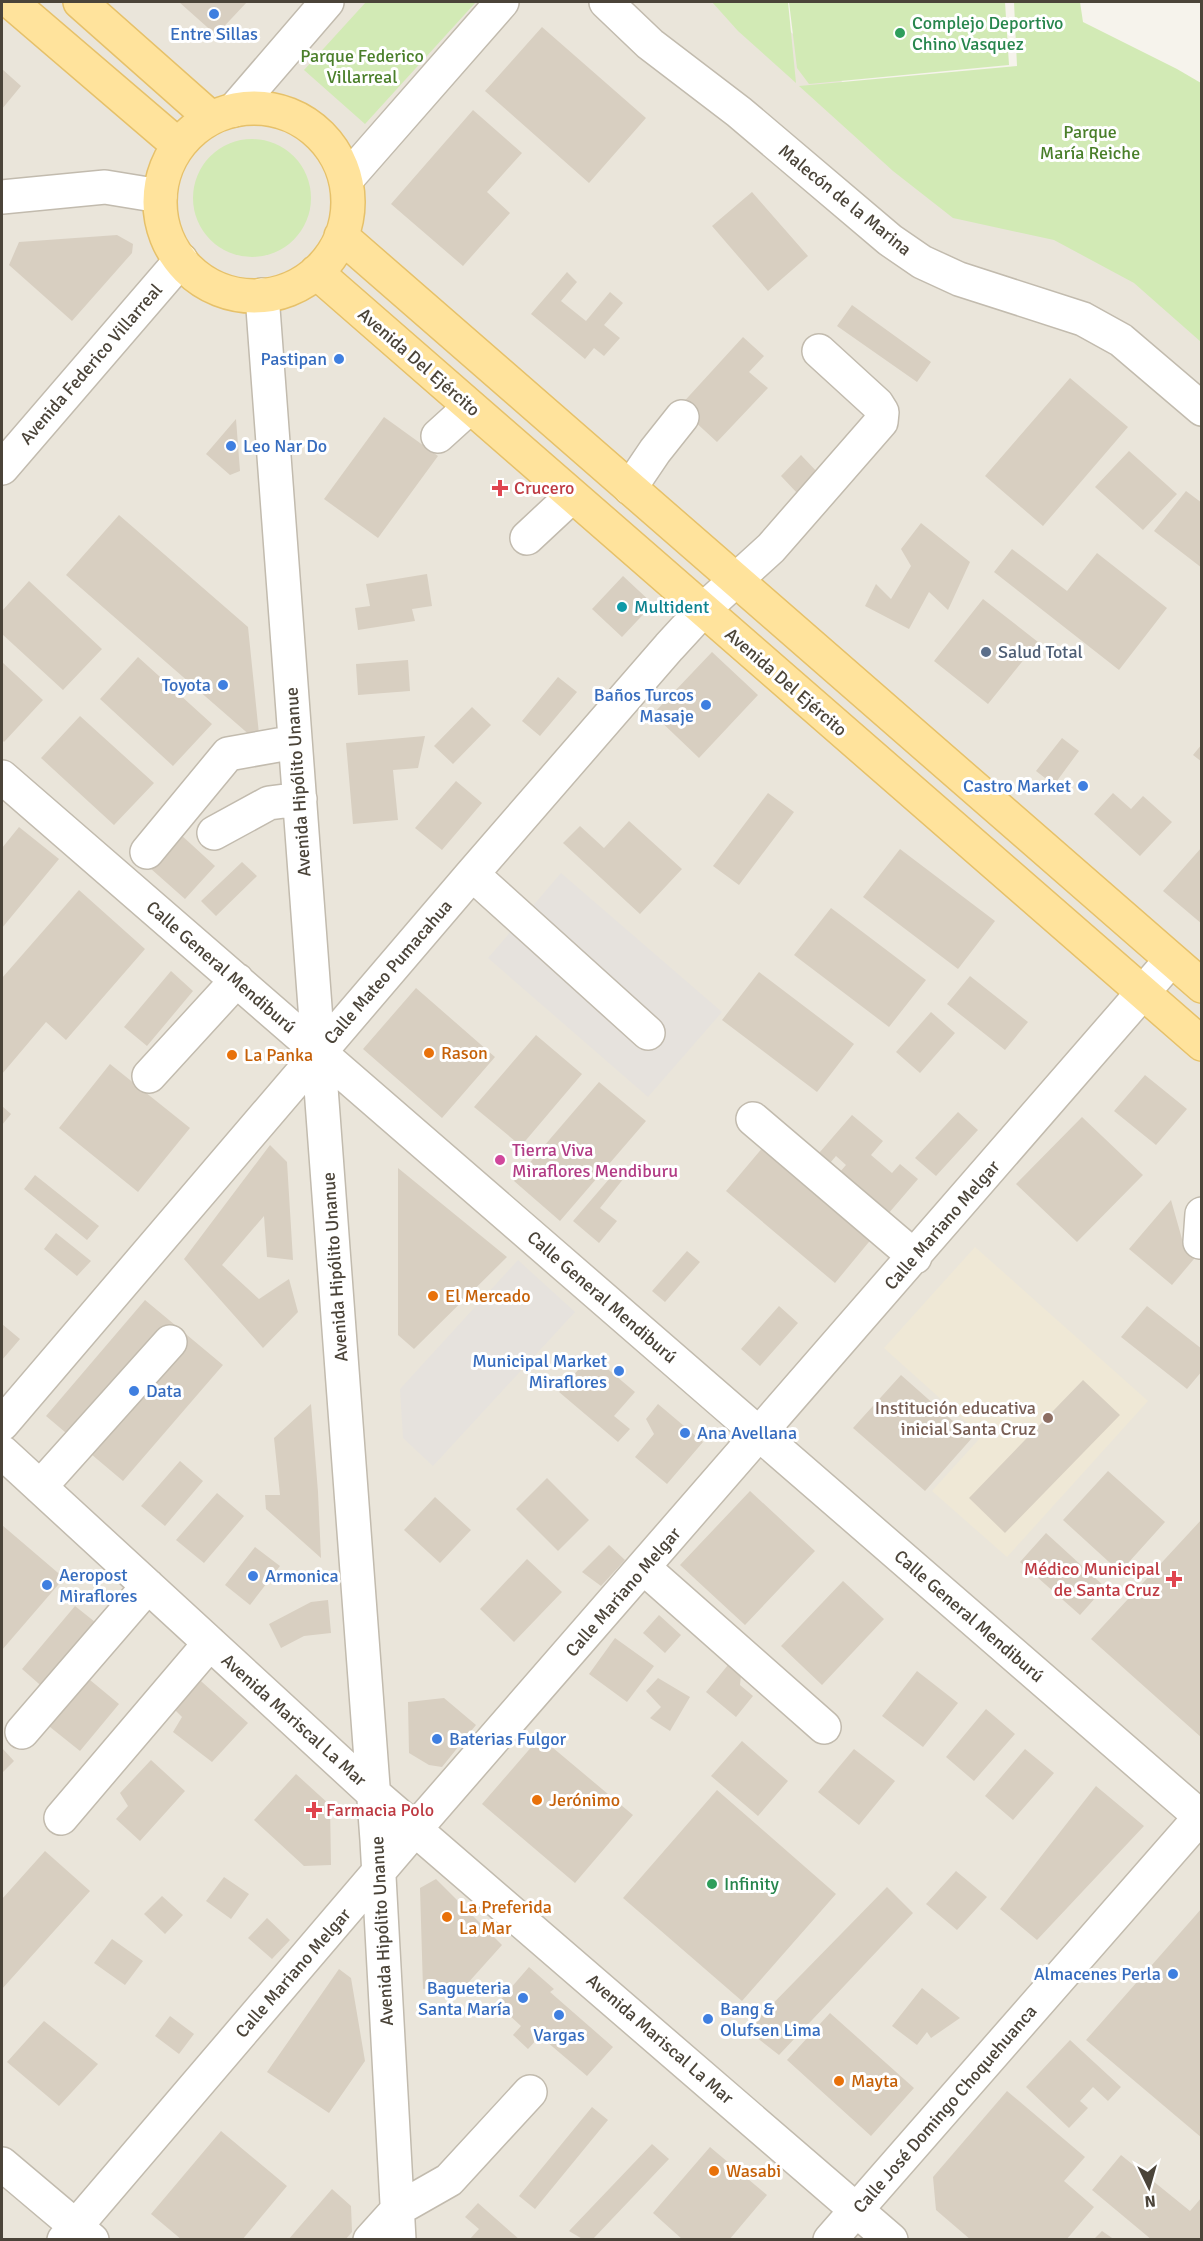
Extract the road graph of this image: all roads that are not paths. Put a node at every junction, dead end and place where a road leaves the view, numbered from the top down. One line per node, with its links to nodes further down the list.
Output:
1 (11, 2): 7 (main road)
2 (80, 2): 6 (main road)
3 (327, 2): 6 (street)
4 (502, 2): 8 (street)
5 (606, 2): 17 (street, Malecón de la Marina)
6 (223, 114): 7 (main road); 8 (main road)
7 (178, 145): 10 (main road)
8 (346, 180): 11 (main road)
9 (2, 196): 10 (street)
10 (160, 196): 12 (main road)
11 (341, 236): 13 (main road); 21 (main road)
12 (181, 260): 14 (main road); 20 (street, Avenida Federico Villarreal)
13 (316, 272): 14 (main road); 16 (main road, Avenida Del Ejército)
14 (262, 295): 26 (street, Avenida Hipólito Unanue)
15 (819, 351): 24 (street, Calle Mateo Pumacahua)
16 (470, 406): 19 (street); 22 (main road, Avenida Del Ejército)
17 (1202, 409)
18 (682, 417): 21 (street)
19 (438, 436)
20 (2, 468)
21 (630, 488): 24 (main road)
22 (572, 496): 23 (street); 25 (main road, Avenida Del Ejército)
23 (527, 538)
24 (735, 581): 25 (street, Calle Mateo Pumacahua); 32 (main road)
25 (703, 610): 31 (street, Calle Mateo Pumacahua); 35 (main road, Avenida Del Ejército)
26 (296, 742): 28 (street, Avenida Hipólito Unanue); 30 (street)
27 (2, 777): 33 (street, Calle General Mendiburú)
28 (300, 799): 29 (street); 38 (street, Avenida Hipólito Unanue)
29 (214, 833)
30 (147, 852)
31 (472, 874): 36 (street); 38 (street, Calle Mateo Pumacahua)
32 (1171, 960): 34 (main road); 35 (street, Calle Mariano Melgar)
33 (237, 980): 38 (street, Calle General Mendiburú); 39 (street)
34 (1202, 986)
35 (1142, 994): 37 (main road, Avenida Del Ejército); 41 (street, Calle Mariano Melgar)
36 (648, 1033)
37 (1202, 1044)
38 (319, 1052): 43 (street, Calle Mateo Pumacahua); 44 (street, Calle General Mendiburú); 52 (street, Avenida Hipólito Unanue)
39 (149, 1076)
40 (753, 1119): 41 (street)
41 (915, 1257): 44 (street, Calle Mariano Melgar)
42 (170, 1342): 46 (street)
43 (2, 1424)
44 (760, 1435): 47 (street, Calle Mariano Melgar); 53 (street, Calle General Mendiburú)
45 (2, 1452): 46 (street, Avenida Mariscal La Mar)
46 (40, 1486): 48 (street, Avenida Mariscal La Mar)
47 (644, 1568): 50 (street); 55 (street, Calle Mariano Melgar)
48 (148, 1586): 49 (street, Avenida Mariscal La Mar); 51 (street)
49 (210, 1643): 52 (street, Avenida Mariscal La Mar); 54 (street)
50 (824, 1726)
51 (22, 1732)
52 (373, 1793): 55 (street, Avenida Mariscal La Mar); 56 (street, Avenida Hipólito Unanue)
53 (1201, 1817): 59 (street, Calle José Domingo Choquehuanca)
54 (61, 1818)
55 (416, 1828): 56 (street, Calle Mariano Melgar); 59 (street, Avenida Mariscal La Mar)
56 (379, 1872): 60 (street, Avenida Hipólito Unanue); 61 (street, Calle Mariano Melgar)
57 (530, 2092): 60 (street)
58 (2, 2164): 61 (street)
59 (856, 2210): 63 (street, Calle José Domingo Choquehuanca); 64 (street, Avenida Mariscal La Mar)
60 (398, 2224): 62 (street)
61 (77, 2235)
62 (370, 2240)
63 (830, 2240)
64 (891, 2240)

